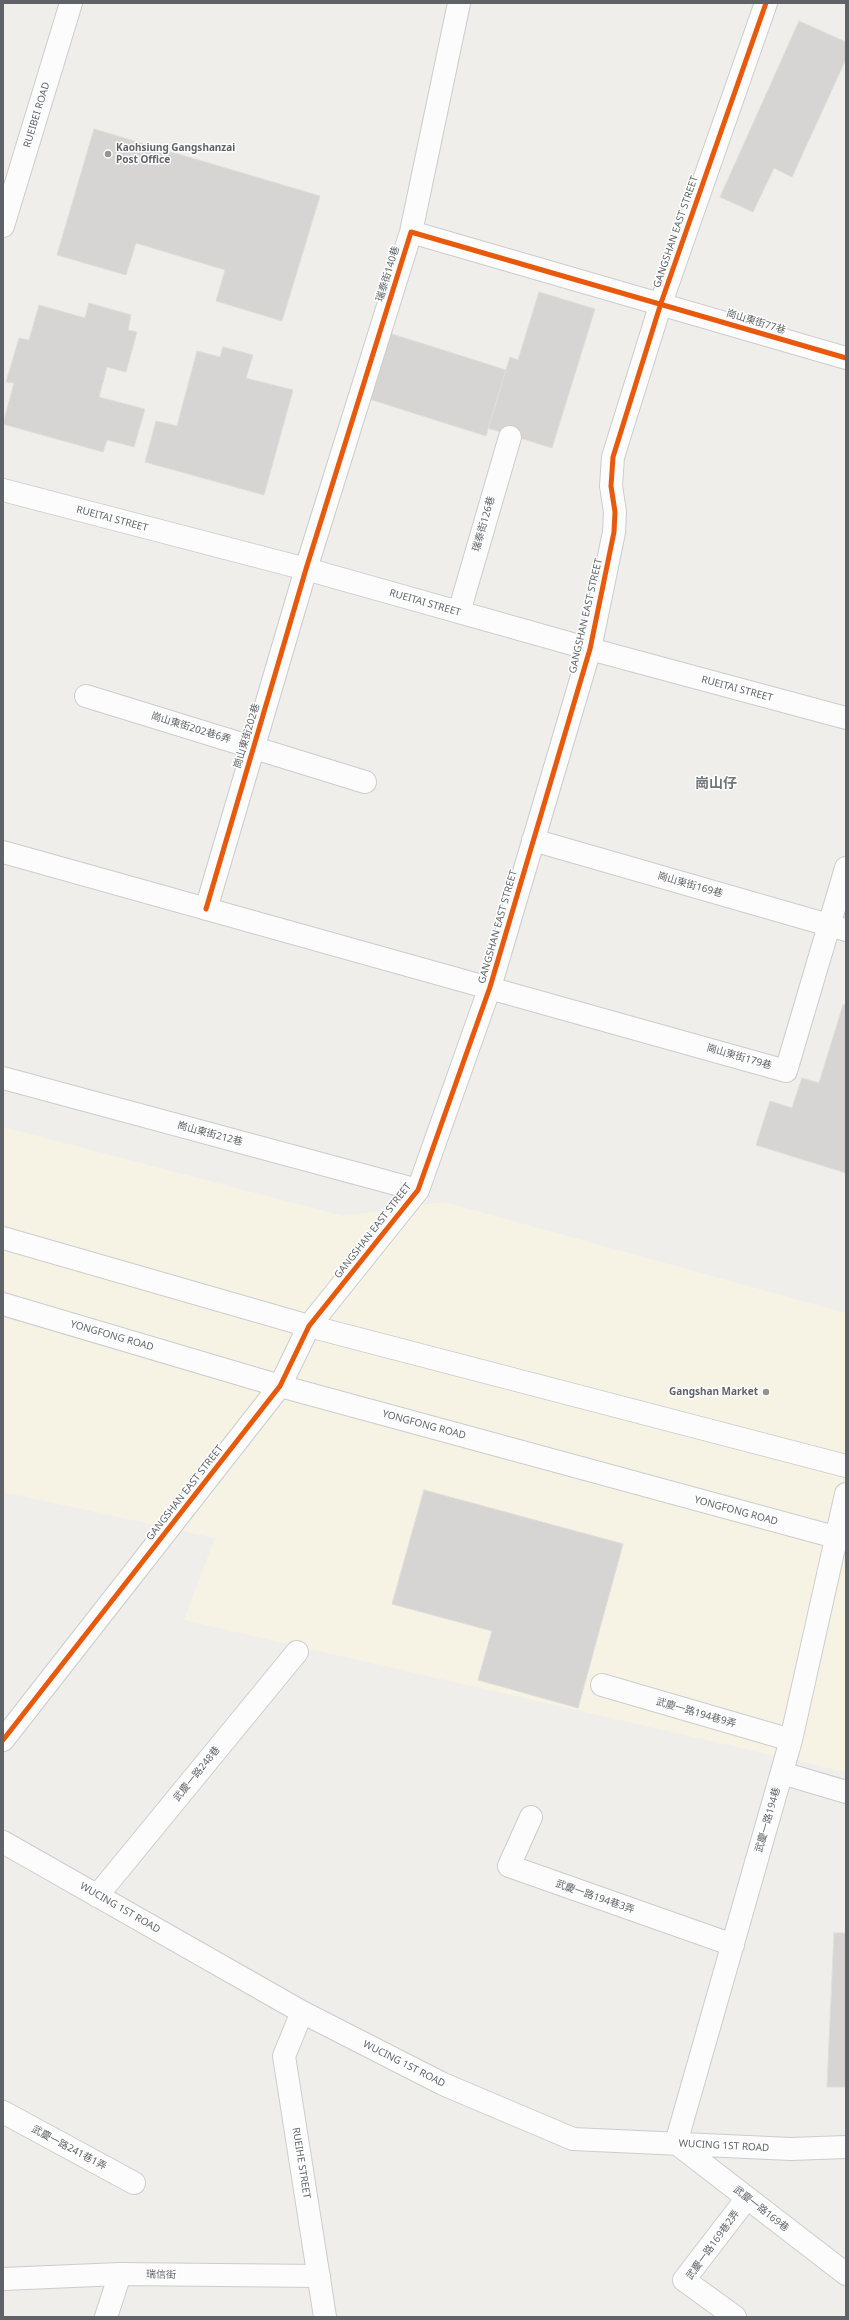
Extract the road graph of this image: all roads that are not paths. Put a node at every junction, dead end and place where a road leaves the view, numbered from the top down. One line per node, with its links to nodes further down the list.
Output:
1 (71, 3): 4 (street, RUEIBEI ROAD)
2 (459, 3): 5 (street, 瑞泰街140巷)
3 (766, 3): 6 (street, GANGSHAN EAST STREET)
4 (3, 226)
5 (411, 232): 6 (street); 10 (street, 瑞泰街140巷)
6 (661, 303): 7 (street, 崗山東街77巷); 12 (street, GANGSHAN EAST STREET)
7 (846, 358)
8 (510, 437): 11 (street, 瑞泰街126巷)
9 (3, 490): 10 (street, RUEITAI STREET)
10 (306, 569): 11 (street, RUEITAI STREET); 15 (street, 崗山東街202巷)
11 (459, 612): 12 (street, RUEITAI STREET)
12 (590, 649): 14 (street, RUEITAI STREET); 17 (street, GANGSHAN EAST STREET)
13 (86, 696): 15 (street, 崗山東街202巷6弄)
14 (846, 718)
15 (253, 748): 16 (street, 崗山東街202巷6弄); 20 (street, 崗山東街202巷)
16 (365, 782)
17 (533, 840): 21 (street, 崗山東街169巷); 22 (street, GANGSHAN EAST STREET)
18 (3, 852): 20 (street)
19 (846, 868): 21 (street, 崗山東街179巷)
20 (206, 909): 22 (street)
21 (838, 928): 22 (street, 崗山東街179巷)
22 (490, 987): 24 (street, GANGSHAN EAST STREET)
23 (3, 1078): 24 (street, 崗山東街212巷)
24 (418, 1190): 27 (street, GANGSHAN EAST STREET)
25 (3, 1238): 27 (street)
26 (3, 1304): 28 (street, YONGFONG ROAD)
27 (309, 1326): 28 (street, GANGSHAN EAST STREET); 29 (street)
28 (280, 1386): 31 (street, YONGFONG ROAD); 34 (street, GANGSHAN EAST STREET)
29 (846, 1466)
30 (846, 1494): 31 (street, 武慶一路194巷)
31 (840, 1539): 35 (street, 武慶一路194巷)
32 (297, 1652): 40 (street, 武慶一路248巷)
33 (602, 1685): 35 (street, 武慶一路194巷9弄)
34 (3, 1740)
35 (791, 1740): 36 (street, 武慶一路194巷)
36 (782, 1773): 37 (street); 41 (street, 武慶一路194巷)
37 (846, 1792)
38 (531, 1817): 41 (street, 武慶一路194巷3弄)
39 (3, 1842): 40 (street, WUCING 1ST ROAD)
40 (97, 1896): 42 (street, WUCING 1ST ROAD)
41 (733, 1945): 44 (street, 武慶一路194巷)
42 (302, 2012): 44 (street, WUCING 1ST ROAD); 50 (street, RUEIHE STREET)
43 (3, 2112): 46 (street, 武慶一路241巷1弄)
44 (676, 2143): 45 (street, WUCING 1ST ROAD); 47 (street, 武慶一路169巷)
45 (846, 2147)
46 (134, 2183)
47 (747, 2198): 49 (street, 武慶一路169巷); 54 (street, 武慶一路169巷2弄)
48 (120, 2274): 50 (street, 瑞信街); 51 (street, 瑞信街); 52 (street)
49 (846, 2274)
50 (319, 2276): 53 (street, RUEIHE STREET)
51 (3, 2279)
52 (106, 2317)
53 (325, 2317)
54 (735, 2317)

